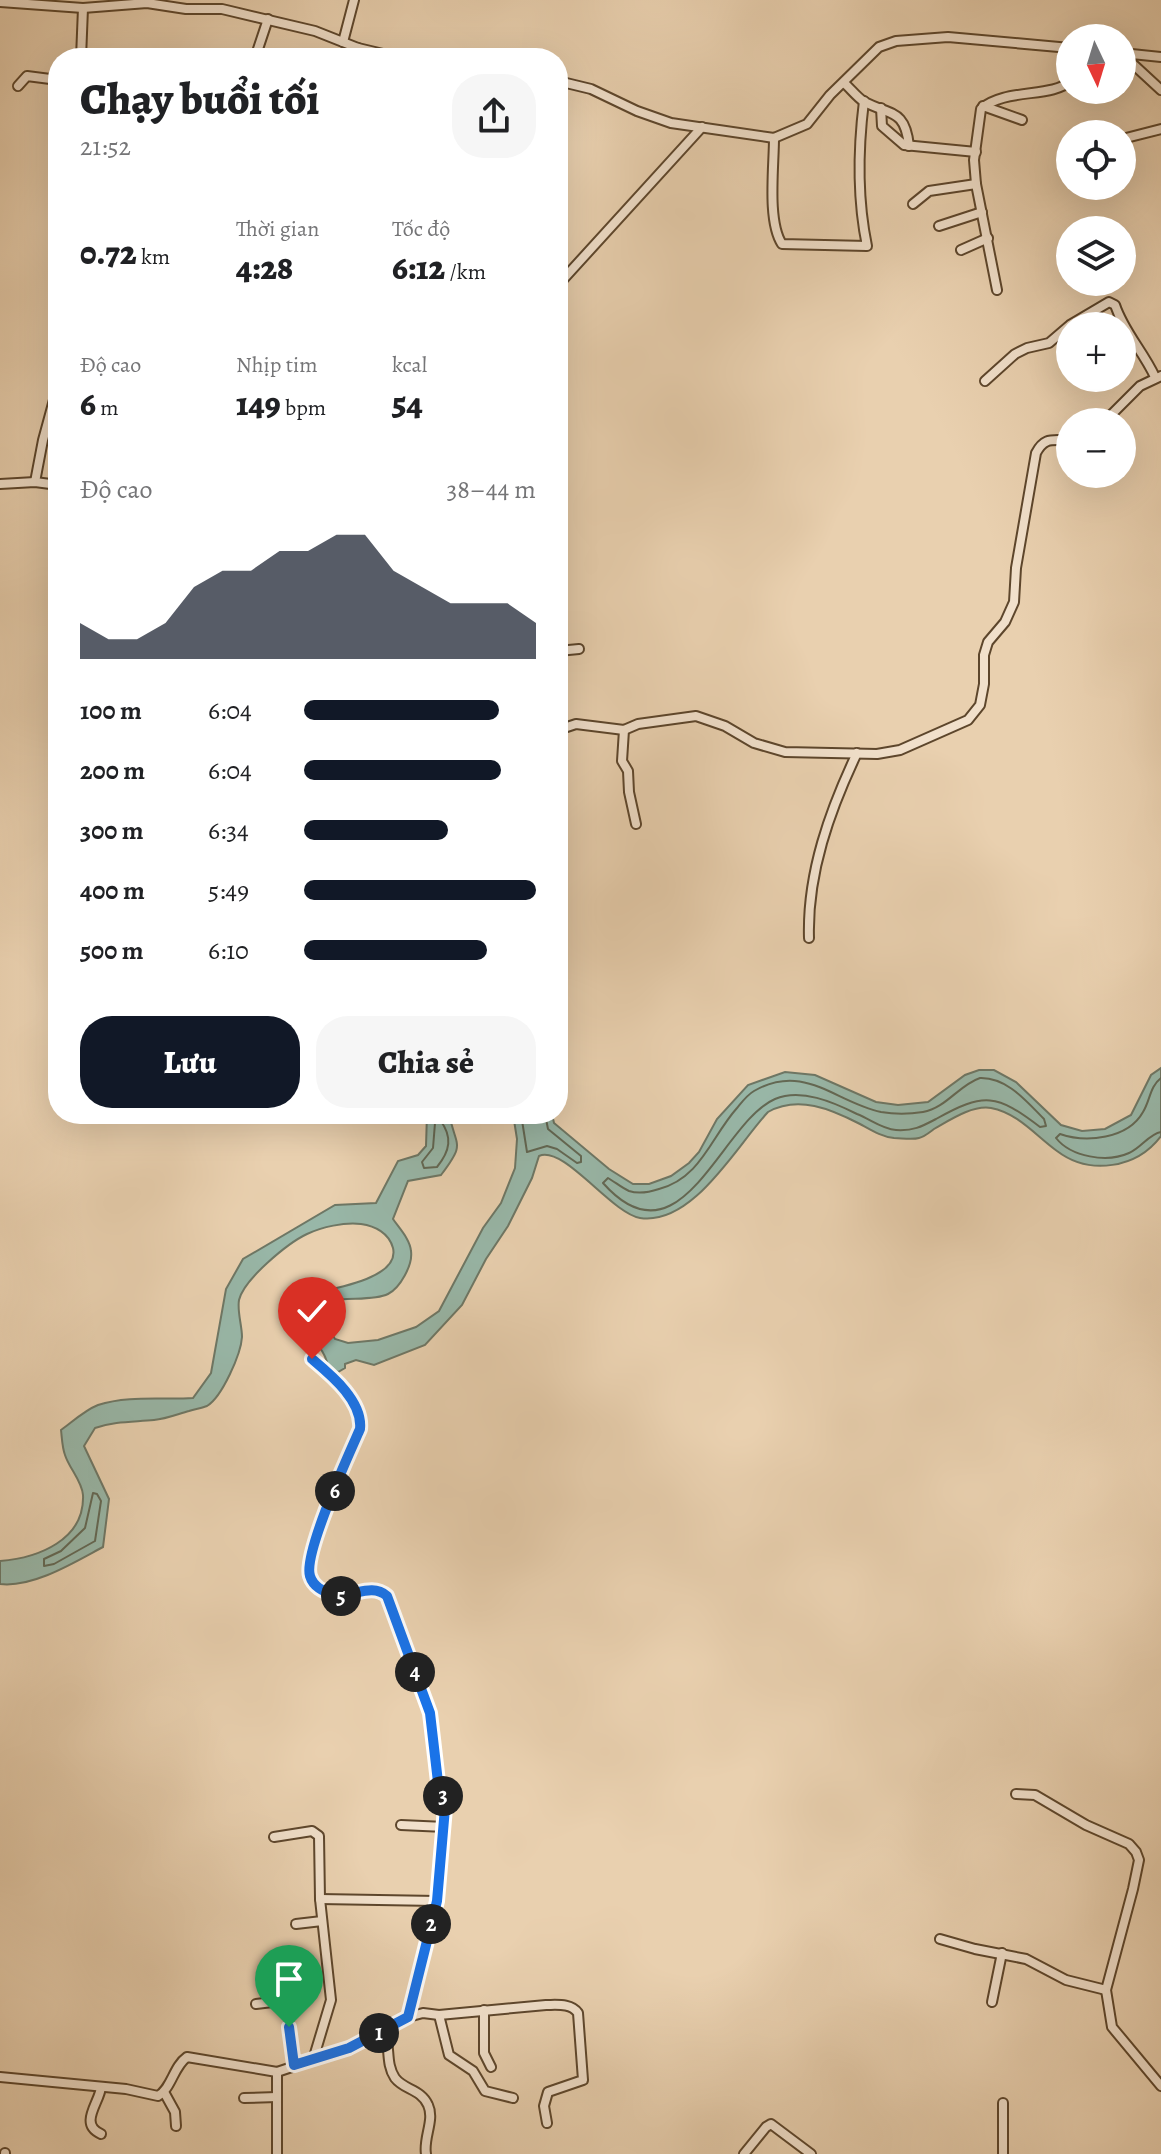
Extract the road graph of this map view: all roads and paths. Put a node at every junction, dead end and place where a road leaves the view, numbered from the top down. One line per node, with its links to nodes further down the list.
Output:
1 (354, 0): 6 (street)
2 (0, 2): 4 (street)
3 (147, 2): 4 (street); 5 (street)
4 (83, 8): 8 (street)
5 (268, 19): 6 (street); 9 (street)
6 (343, 42): 10 (street)
7 (1056, 47): 16 (street)
8 (81, 48)
9 (258, 48)
10 (358, 48)
11 (1136, 55): 12 (street)
12 (1161, 57)
13 (1136, 67): 19 (street)
14 (48, 79): 17 (street)
15 (568, 83): 24 (street)
16 (844, 83): 20 (street); 27 (street)
17 (18, 86)
18 (1056, 89): 21 (street)
19 (1161, 90)
20 (864, 101): 22 (street); 27 (street)
21 (983, 106): 23 (street); 29 (street)
22 (881, 108): 28 (street); 28 (street)
23 (1022, 120)
24 (702, 127): 27 (street); 36 (street)
25 (1161, 129): 26 (street)
26 (1136, 135)
27 (774, 138)
28 (909, 146): 29 (street)
29 (976, 152): 30 (street)
30 (976, 184): 31 (street); 32 (street)
31 (913, 204)
32 (982, 212): 33 (street); 34 (street)
33 (939, 226)
34 (988, 238): 35 (street); 37 (street)
35 (961, 250)
36 (568, 274)
37 (997, 290)
38 (1158, 377): 39 (street); 40 (street)
39 (985, 381)
40 (1118, 408)
41 (48, 437): 43 (street)
42 (1056, 441): 50 (street)
43 (35, 482): 44 (street); 45 (street)
44 (0, 484)
45 (48, 484)
46 (579, 649): 47 (street)
47 (568, 650)
48 (568, 726): 49 (street)
49 (624, 730): 50 (street); 51 (street)
50 (857, 753): 52 (street)
51 (636, 824)
52 (809, 938)
53 (312, 1359): 56 (street)
54 (1016, 1794): 64 (street)
55 (401, 1825): 56 (street)
56 (445, 1827): 59 (street)
57 (274, 1837): 58 (street)
58 (320, 1899): 59 (street); 60 (street)
59 (437, 1901): 69 (street)
60 (322, 1921): 61 (street); 71 (street)
61 (296, 1924)
62 (940, 1939): 63 (street)
63 (1002, 1953): 64 (street); 65 (street)
64 (1106, 1990): 76 (street)
65 (992, 2002)
66 (256, 2004): 72 (street)
67 (484, 2010): 68 (street); 73 (street); 83 (street)
68 (439, 2015): 69 (street); 81 (street)
69 (408, 2017): 70 (street)
70 (384, 2030): 71 (street); 87 (street)
71 (313, 2060): 72 (street)
72 (294, 2065): 74 (street)
73 (491, 2067)
74 (277, 2072): 78 (street); 79 (street)
75 (0, 2077): 77 (street)
76 (1161, 2086)
77 (101, 2087): 78 (street); 85 (street)
78 (164, 2092): 84 (street)
79 (277, 2097): 80 (street); 86 (street)
80 (244, 2098)
81 (513, 2098)
82 (1003, 2103): 90 (street)
83 (547, 2123)
84 (176, 2126)
85 (101, 2134)
86 (277, 2154)
87 (426, 2154)
88 (744, 2154): 89 (street)
89 (811, 2154)
90 (1003, 2154)

